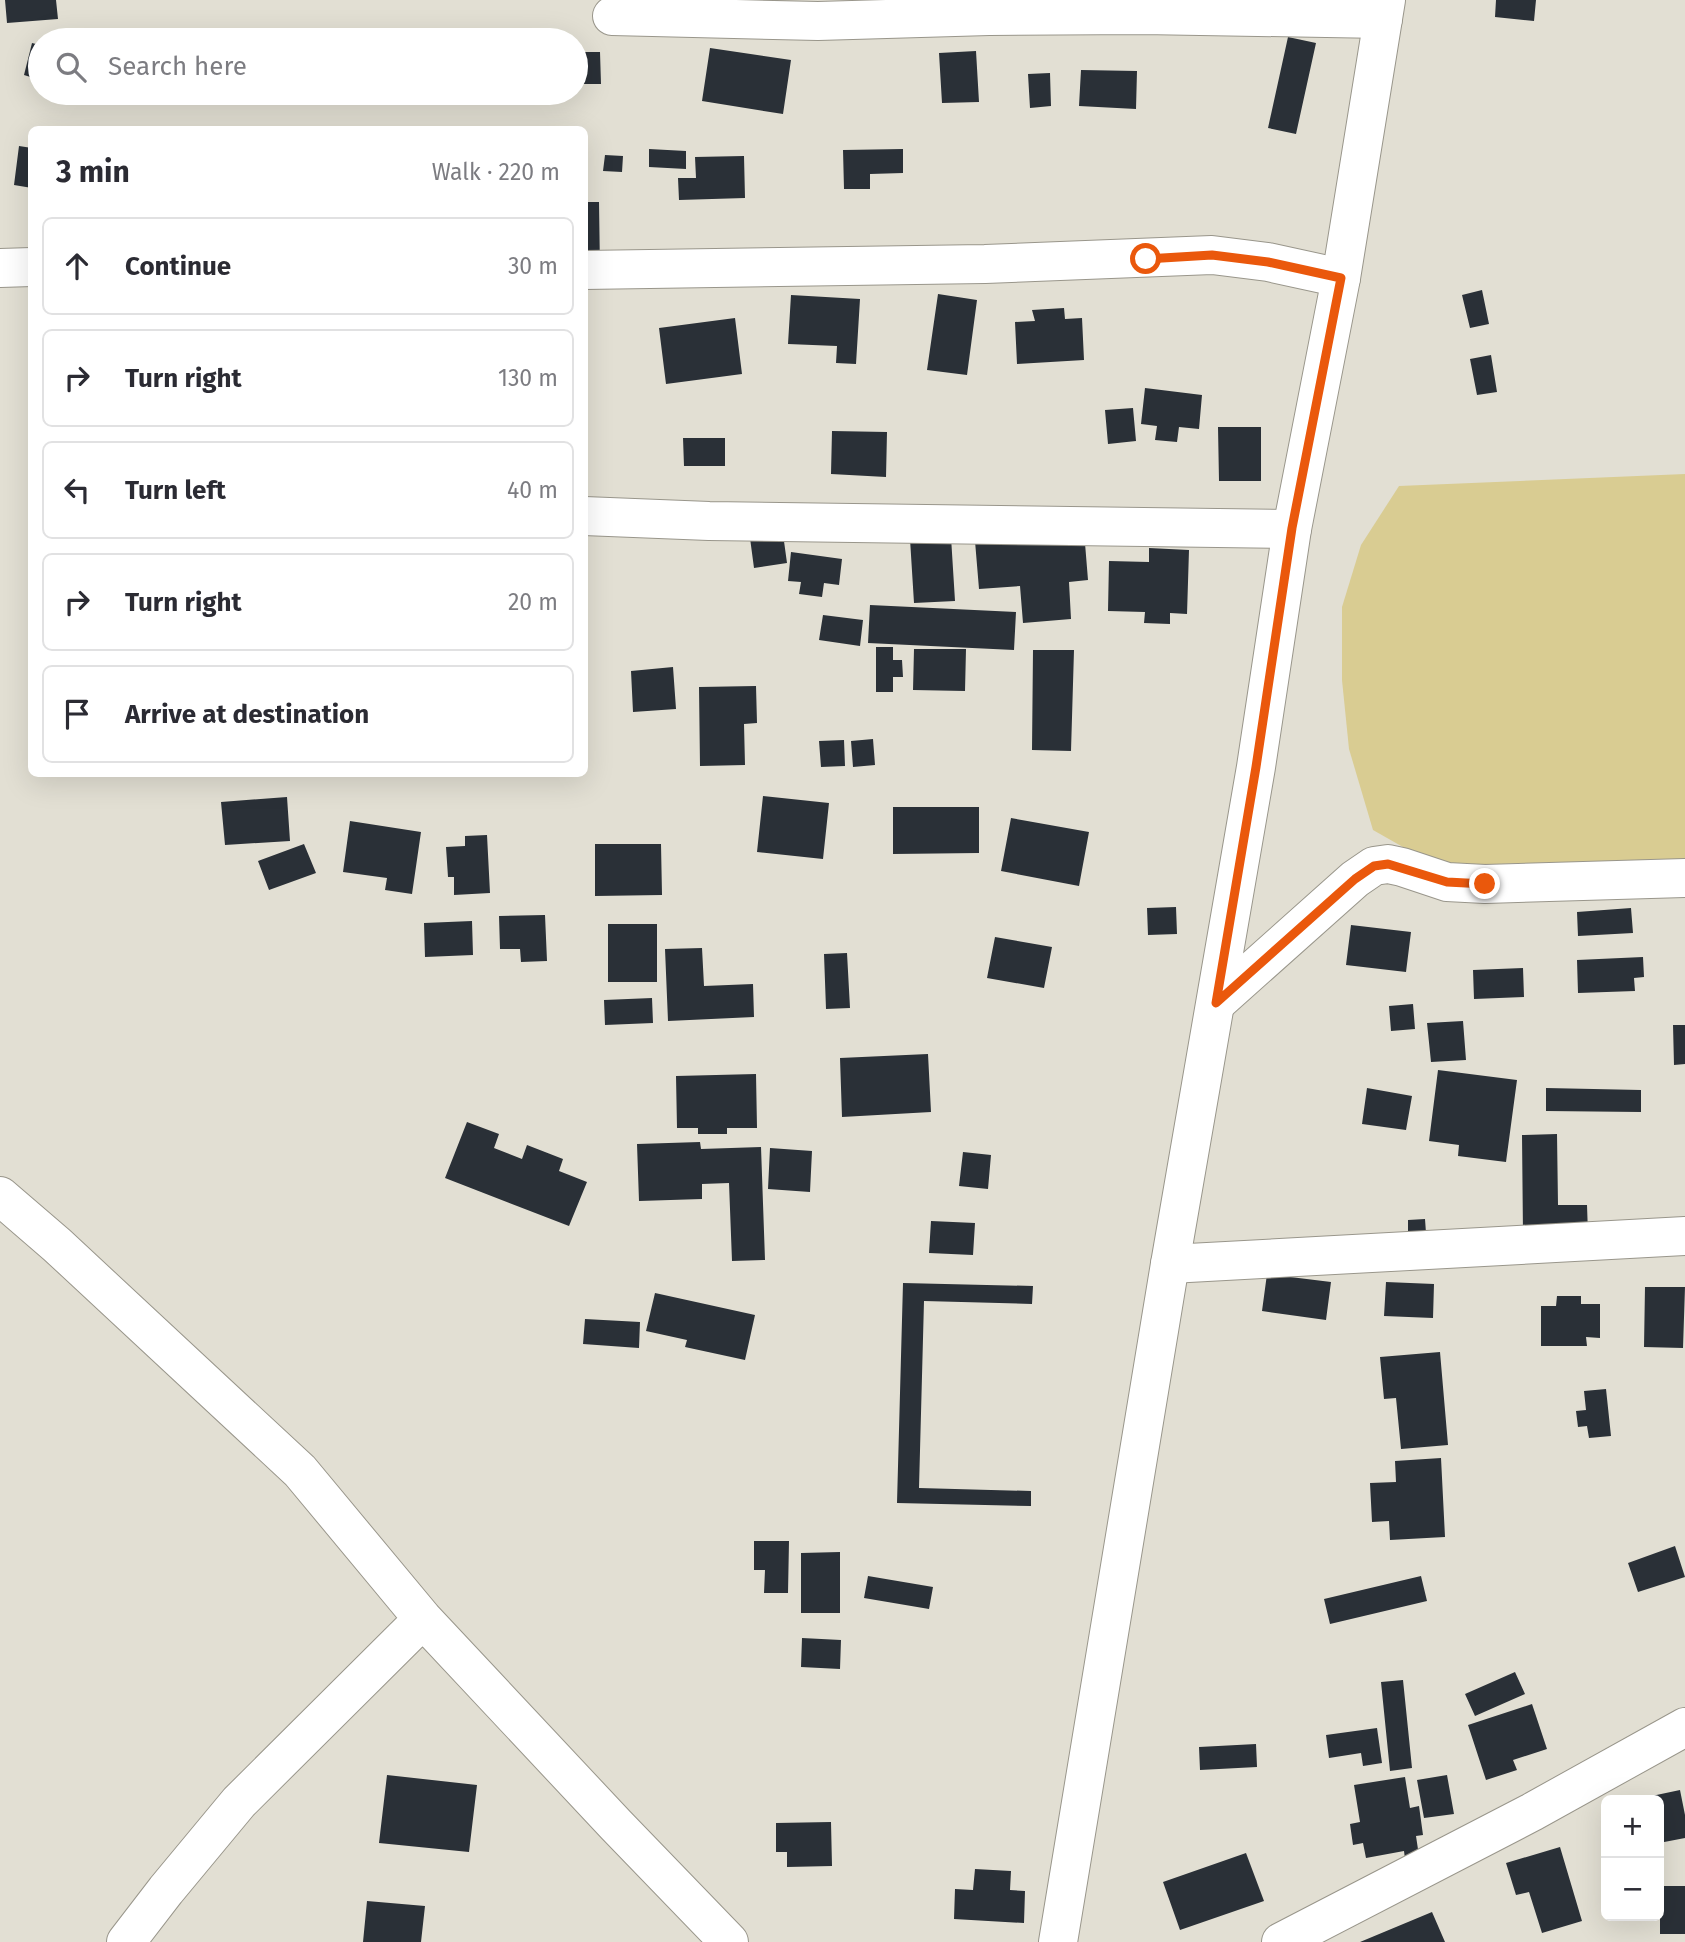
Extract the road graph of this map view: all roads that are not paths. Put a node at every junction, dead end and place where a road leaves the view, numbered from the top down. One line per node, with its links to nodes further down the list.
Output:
1 (1384, 10): 2 (street); 6 (street)
2 (612, 16)
3 (28, 267): 4 (street)
4 (0, 268)
5 (588, 270): 6 (street)
6 (1341, 278): 8 (street)
7 (588, 516): 8 (street)
8 (1292, 528): 10 (street)
9 (1685, 878): 10 (street)
10 (1216, 1003): 13 (street)
11 (0, 1196): 14 (street)
12 (1685, 1236): 13 (street)
13 (1170, 1264): 18 (street)
14 (423, 1619): 16 (street); 17 (street)
15 (1685, 1727): 19 (street)
16 (126, 1942)
17 (729, 1942)
18 (1058, 1942)
19 (1281, 1942)

